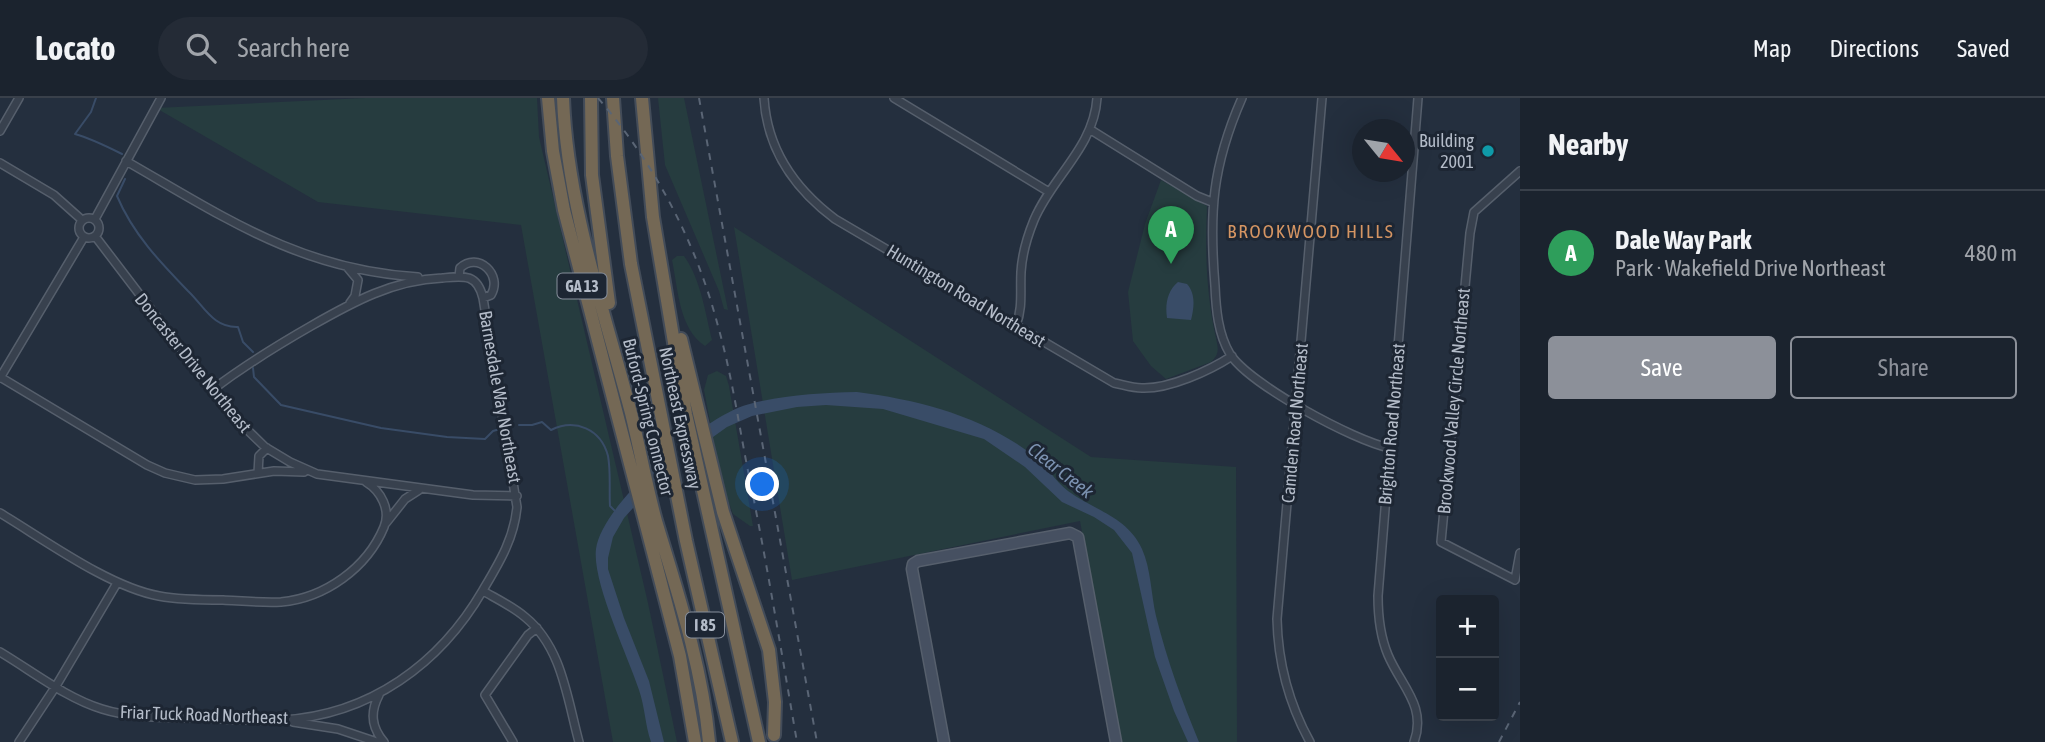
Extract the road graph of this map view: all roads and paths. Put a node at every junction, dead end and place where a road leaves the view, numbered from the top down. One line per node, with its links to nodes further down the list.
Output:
1 (19, 98): 15 (street)
2 (160, 98): 16 (street)
3 (563, 98): 33 (highway, Buford-Spring Connector / GA 13)
4 (591, 98): 33 (highway)
5 (613, 98): 64 (highway, Northeast Expressway / I 85)
6 (642, 98): 42 (highway, Northeast Expressway)
7 (764, 98): 30 (street, Huntington Road Northeast)
8 (894, 98): 19 (street)
9 (1097, 98): 14 (street)
10 (1242, 98): 20 (street)
11 (1322, 98): 35 (street, Camden Road Northeast)
12 (1418, 98): 37 (street, Brighton Road Northeast)
13 (547, 101): 38 (highway, Buford-Spring Connector / GA 13)
14 (1091, 130): 19 (street); 20 (street)
15 (0, 131)
16 (126, 161): 21 (street); 25 (street)
17 (0, 163): 22 (street)
18 (1520, 171): 48 (street, Brookwood Valley Circle Northeast)
19 (1049, 192): 30 (street)
20 (1212, 202): 31 (street)
21 (95, 219): 22 (street); 23 (street)
22 (82, 220): 24 (street)
23 (95, 236): 24 (street); 34 (street, Doncaster Drive Northeast)
24 (84, 237): 32 (street)
25 (348, 267): 27 (street); 29 (street)
26 (459, 277): 27 (street, Barnesdale Way Northeast); 28 (street, Barnesdale Way Northeast); 28 (street, Barnesdale Way Northeast)
27 (427, 278): 29 (street)
28 (483, 298): 44 (street, Barnesdale Way Northeast)
29 (350, 304): 34 (street)
30 (1016, 325): 31 (street, Huntington Road Northeast)
31 (1232, 356): 35 (street)
32 (0, 377): 39 (street)
33 (624, 389): 38 (highway, Buford-Spring Connector / GA 13)
34 (212, 390): 36 (street, Doncaster Drive Northeast)
35 (1297, 404): 37 (street); 68 (street, Camden Road Northeast)
36 (267, 448): 39 (street); 40 (street, Doncaster Drive Northeast)
37 (1390, 448): 69 (street, Brighton Road Northeast)
38 (634, 459): 46 (highway, Buford-Spring Connector / GA 13)
39 (258, 473): 40 (street)
40 (317, 474): 41 (street, Doncaster Drive Northeast)
41 (363, 480): 43 (street, Doncaster Drive Northeast); 47 (street)
42 (709, 482): 56 (highway); 65 (highway, Northeast Expressway / I 85)
43 (421, 489): 44 (street, Doncaster Drive Northeast); 47 (street)
44 (517, 496): 50 (street, Friar Tuck Road Northeast)
45 (0, 513): 49 (street)
46 (650, 518): 62 (highway, Buford-Spring Connector / GA 13); 63 (highway, Buford-Spring Connector / GA 13)
47 (386, 523): 49 (street)
48 (1520, 553)
49 (117, 583): 53 (street)
50 (483, 591): 51 (street); 54 (street, Friar Tuck Road Northeast)
51 (537, 628): 60 (street); 61 (street)
52 (0, 652): 53 (street, Friar Tuck Road Northeast)
53 (56, 686): 55 (street, Friar Tuck Road Northeast); 57 (street)
54 (379, 694): 55 (street, Friar Tuck Road Northeast); 59 (street)
55 (282, 720): 58 (street)
56 (774, 735)
57 (19, 742)
58 (377, 742)
59 (384, 742)
60 (513, 742)
61 (579, 742)
62 (695, 742)
63 (709, 742)
64 (732, 742)
65 (759, 742)
66 (944, 742): 67 (street)
67 (1116, 742)
68 (1310, 742)
69 (1413, 742)

